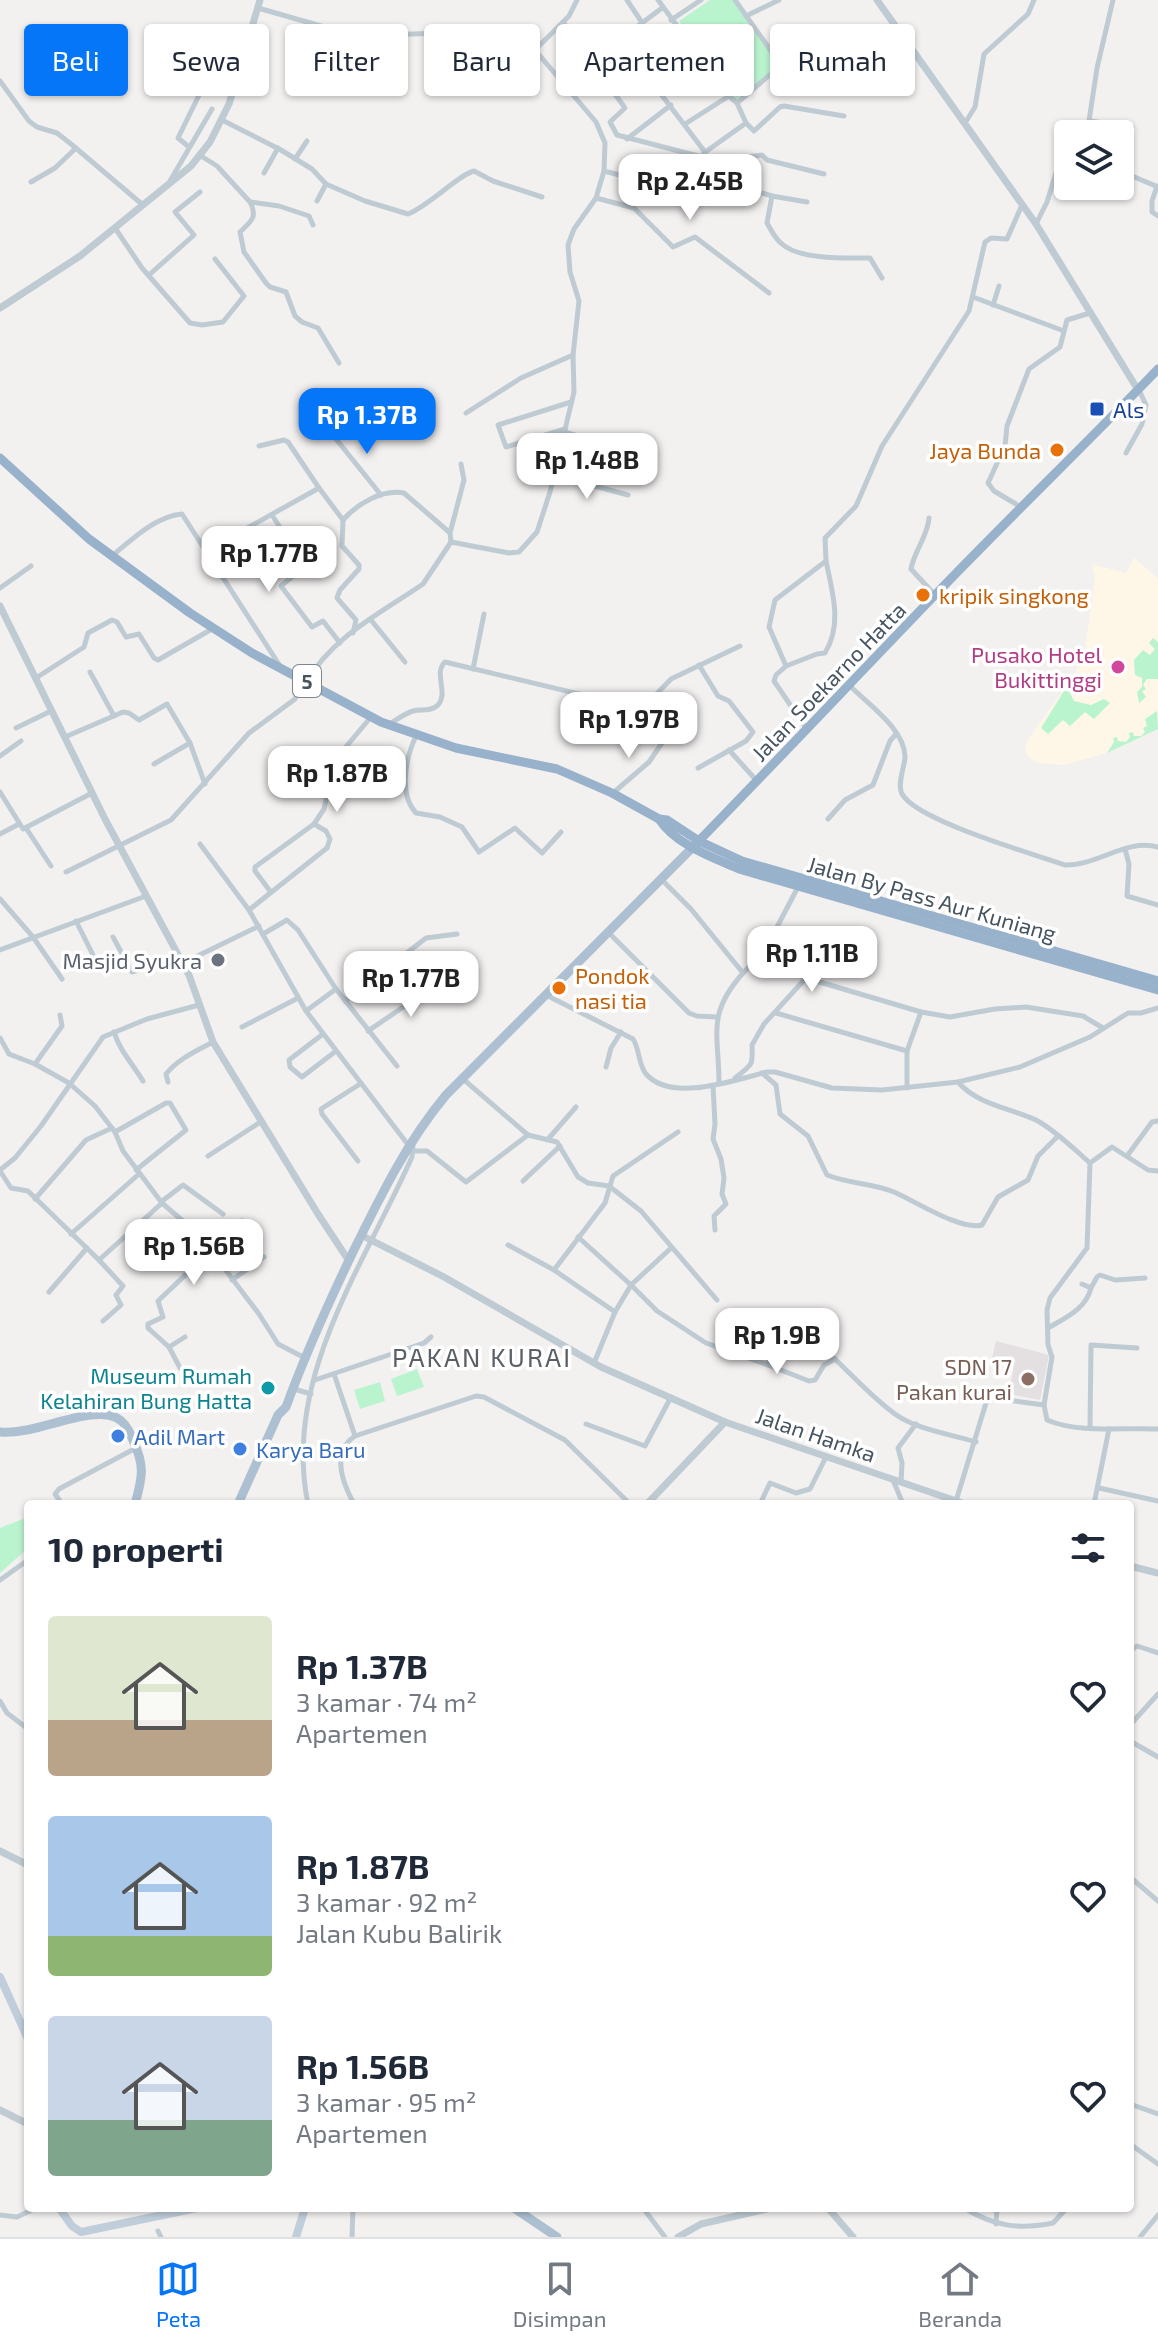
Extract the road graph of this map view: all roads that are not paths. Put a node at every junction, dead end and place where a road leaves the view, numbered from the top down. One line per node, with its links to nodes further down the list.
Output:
1 (577, 0): 15 (street)
2 (627, 0): 14 (street)
3 (658, 0): 11 (street)
4 (701, 0): 13 (street)
5 (735, 0): 12 (street)
6 (779, 0): 12 (street)
7 (877, 0): 33 (street)
8 (1034, 0): 33 (street)
9 (1113, 0): 31 (street)
10 (259, 4): 18 (street); 30 (street)
11 (662, 8): 13 (street); 14 (street)
12 (746, 16): 26 (street)
13 (671, 20): 17 (street)
14 (641, 21): 16 (street)
15 (563, 22): 19 (street)
16 (637, 24)
17 (674, 24)
18 (424, 34)
19 (540, 45)
20 (540, 56): 44 (street)
21 (0, 81): 38 (street)
22 (199, 96): 37 (street)
23 (617, 96): 35 (street)
24 (664, 96): 27 (street)
25 (729, 96): 26 (street); 34 (street)
26 (737, 103): 32 (street)
27 (671, 105): 34 (street); 35 (street)
28 (212, 109): 37 (street)
29 (844, 116): 32 (street)
30 (222, 120): 39 (street); 41 (street)
31 (1090, 120)
32 (746, 123): 40 (street)
33 (965, 123): 61 (street)
34 (685, 124): 40 (street)
35 (626, 139): 40 (street)
36 (307, 141): 42 (street)
37 (189, 147): 51 (street)
38 (76, 148): 49 (street); 62 (street)
39 (278, 148): 42 (street); 45 (street)
40 (703, 155): 43 (street)
41 (201, 156): 51 (street); 59 (street)
42 (295, 159): 50 (street)
43 (743, 164): 46 (street); 52 (street)
44 (604, 171): 52 (street); 57 (street)
45 (264, 173)
46 (824, 174)
47 (1134, 176): 53 (street)
48 (1054, 179): 64 (street)
49 (31, 182)
50 (326, 184): 56 (street); 58 (street)
51 (167, 185): 62 (street)
52 (740, 186): 55 (street)
53 (1157, 187): 63 (street)
54 (200, 192): 68 (street)
55 (772, 196): 60 (street); 69 (street)
56 (542, 197)
57 (596, 198): 71 (street); 77 (street)
58 (317, 201)
59 (250, 202): 65 (street); 78 (street)
60 (807, 202)
61 (1022, 204): 64 (street); 72 (street)
62 (143, 205): 66 (street)
63 (1158, 216)
64 (1036, 224): 75 (street)
65 (313, 225)
66 (115, 228): 68 (street); 74 (street)
67 (215, 259): 68 (street)
68 (149, 275)
69 (882, 278)
70 (999, 286): 73 (street)
71 (769, 293)
72 (973, 297): 73 (street); 102 (street)
73 (993, 305): 76 (street)
74 (0, 308)
75 (1091, 312): 76 (street); 80 (street)
76 (1064, 331): 94 (street)
77 (573, 355): 81 (street); 82 (street)
78 (339, 363)
79 (1158, 369): 80 (highway, Jalan Soekarno Hatta)
80 (1138, 390): 87 (street); 94 (highway, Jalan Soekarno Hatta)
81 (572, 401): 83 (street); 83 (street)
82 (466, 413)
83 (565, 430): 86 (street); 90 (street)
84 (332, 434): 92 (street)
85 (259, 446): 91 (street)
86 (623, 449)
87 (1126, 453)
88 (0, 458): 101 (highway, 5)
89 (461, 464): 98 (street)
90 (554, 475): 93 (street); 99 (street)
91 (319, 488): 95 (street); 97 (street)
92 (381, 495): 97 (street); 98 (street)
93 (628, 495)
94 (1021, 507): 105 (highway, Jalan Soekarno Hatta)
95 (272, 515): 100 (street); 112 (street)
96 (929, 518): 105 (street)
97 (343, 520): 108 (street)
98 (450, 533): 99 (street)
99 (451, 542): 109 (street)
100 (206, 551): 101 (street); 118 (street)
101 (112, 556): 110 (highway, 5)
102 (826, 561): 116 (street); 116 (street)
103 (31, 566): 104 (street)
104 (0, 588)
105 (935, 595): 122 (highway, Jalan Soekarno Hatta)
106 (0, 606): 120 (street)
107 (484, 614): 117 (street)
108 (356, 620): 109 (street); 111 (street)
109 (370, 621): 111 (street); 114 (street)
110 (213, 628): 118 (highway, 5); 120 (street)
111 (353, 633): 112 (street)
112 (340, 643): 121 (street)
113 (740, 646): 115 (street)
114 (405, 662)
115 (699, 665): 117 (street); 135 (street)
116 (786, 666): 128 (street)
117 (473, 669): 126 (street)
118 (283, 670): 121 (highway, 5)
119 (90, 672): 124 (street)
120 (35, 679): 123 (street)
121 (305, 681): 125 (highway, 5); 140 (street)
122 (850, 686): 128 (highway, Jalan Soekarno Hatta); 129 (street)
123 (51, 711): 127 (street); 131 (street)
124 (114, 716): 131 (street); 133 (street)
125 (371, 717): 126 (highway, 5); 146 (street)
126 (388, 725): 130 (highway, 5)
127 (16, 728)
128 (806, 728): 139 (highway, Jalan Soekarno Hatta)
129 (896, 734): 144 (street); 154 (street)
130 (416, 735): 143 (highway, 5); 148 (street)
131 (64, 738): 142 (street)
132 (21, 741): 136 (street)
133 (190, 743): 137 (street); 140 (street)
134 (662, 743): 143 (street)
135 (729, 750): 138 (street); 139 (street)
136 (0, 756)
137 (154, 764)
138 (698, 768)
139 (757, 782): 152 (highway, Jalan Soekarno Hatta)
140 (205, 784): 151 (street)
141 (0, 792): 145 (street)
142 (92, 793): 147 (street); 151 (street)
143 (612, 793): 152 (highway, 5)
144 (828, 819)
145 (19, 824): 147 (street); 149 (street)
146 (314, 824): 159 (street); 159 (street)
147 (26, 828): 155 (street)
148 (561, 832)
149 (0, 834)
150 (200, 844): 164 (street)
151 (118, 845): 156 (street); 160 (street)
152 (695, 845): 157 (main road); 158 (highway, Jalan By Pass Aur Kuniang / 5); 161 (highway, Jalan By Pass Aur Kuniang / 5)
153 (1158, 847): 154 (street)
154 (1125, 849): 163 (street)
155 (51, 866)
156 (66, 872)
157 (661, 879): 167 (main road); 177 (street)
158 (798, 887): 161 (highway, Jalan By Pass Aur Kuniang / 5); 173 (street)
159 (270, 891): 164 (street)
160 (146, 896): 165 (street); 174 (street)
161 (858, 898): 176 (highway, Jalan By Pass Aur Kuniang / 5)
162 (0, 899): 170 (street)
163 (1158, 905)
164 (249, 910): 166 (street)
165 (76, 921): 170 (street); 175 (street)
166 (259, 926): 168 (street); 174 (street)
167 (608, 932): 184 (main road); 193 (street)
168 (263, 934): 182 (street); 185 (street)
169 (457, 934): 186 (street)
170 (33, 937): 172 (street); 179 (street)
171 (113, 937): 174 (street)
172 (0, 950)
173 (765, 950): 177 (street); 178 (street)
174 (181, 960): 187 (street)
175 (97, 963)
176 (1080, 964): 180 (highway, Jalan By Pass Aur Kuniang / 5); 183 (highway, Jalan By Pass Aur Kuniang / 5)
177 (743, 973): 193 (street)
178 (806, 978): 190 (street); 191 (street)
179 (62, 979)
180 (1158, 981)
181 (437, 984): 196 (street)
182 (336, 989): 186 (street); 189 (street)
183 (1158, 990)
184 (546, 995): 198 (street); 208 (main road)
185 (298, 998): 189 (street); 194 (street)
186 (345, 1001): 196 (street)
187 (200, 1005): 197 (street); 201 (street)
188 (1158, 1008): 195 (street)
189 (306, 1011): 199 (street)
190 (921, 1012): 195 (street); 203 (street)
191 (776, 1013): 203 (street); 211 (street)
192 (60, 1015): 204 (street)
193 (717, 1017): 215 (street)
194 (242, 1027)
195 (1103, 1028): 212 (street)
196 (368, 1031): 205 (street)
197 (114, 1032): 209 (street); 213 (street)
198 (621, 1032): 206 (street); 215 (street)
199 (323, 1034): 202 (street); 202 (street)
200 (0, 1038): 204 (street)
201 (213, 1042): 210 (street); 218 (street)
202 (336, 1051): 214 (street)
203 (907, 1051): 216 (street)
204 (35, 1064): 213 (street)
205 (397, 1066)
206 (606, 1067)
207 (762, 1073): 211 (street); 216 (street); 223 (street)
208 (462, 1079): 222 (street); 225 (main road)
209 (143, 1081)
210 (168, 1082)
211 (731, 1082): 215 (street)
212 (958, 1082): 216 (street); 223 (street)
213 (69, 1083): 220 (street); 231 (street)
214 (361, 1084): 225 (street); 229 (street)
215 (716, 1085): 240 (street)
216 (907, 1088)
217 (576, 1107): 224 (street)
218 (262, 1120): 227 (street); 251 (street)
219 (1158, 1121): 228 (street)
220 (114, 1130): 233 (street); 233 (street); 236 (street)
221 (678, 1132): 235 (street)
222 (528, 1135): 224 (street); 225 (street)
223 (1057, 1137): 230 (street)
224 (549, 1138): 226 (street)
225 (412, 1146): 242 (main road); 244 (street)
226 (560, 1146): 234 (street); 235 (street)
227 (208, 1156)
228 (1127, 1156): 230 (street); 232 (street)
229 (358, 1161)
230 (1090, 1163): 263 (street)
231 (0, 1170): 236 (street)
232 (1158, 1171)
233 (138, 1172): 237 (street); 241 (street)
234 (523, 1181)
235 (609, 1186): 243 (street); 247 (street)
236 (35, 1199): 241 (street)
237 (161, 1203): 238 (street); 248 (street); 250 (street)
238 (223, 1214)
239 (242, 1221): 248 (street)
240 (715, 1230)
241 (71, 1234): 246 (street)
242 (361, 1235): 244 (street, Jalan Hamka); 251 (main road)
243 (578, 1237): 252 (street); 256 (street)
244 (372, 1241): 271 (street, Jalan Hamka); 273 (street)
245 (508, 1245): 252 (street)
246 (87, 1248): 250 (street); 258 (street)
247 (670, 1249): 256 (street); 259 (street)
248 (212, 1252): 254 (street); 266 (street)
249 (264, 1257): 254 (street)
250 (99, 1260): 261 (street)
251 (349, 1261): 269 (main road)
252 (554, 1270): 260 (street)
253 (1145, 1278): 257 (street)
254 (232, 1280): 269 (street)
255 (1082, 1284): 257 (street)
256 (631, 1285): 260 (street); 268 (street)
257 (1091, 1288): 263 (street)
258 (49, 1292)
259 (717, 1300)
260 (615, 1312): 271 (street)
261 (103, 1321)
262 (758, 1324): 268 (street)
263 (1048, 1328): 280 (street)
264 (185, 1337): 266 (street)
265 (431, 1337): 275 (street)
266 (169, 1347): 274 (street)
267 (1137, 1348): 285 (street)
268 (745, 1357): 272 (street)
269 (304, 1359): 273 (street); 277 (main road)
270 (835, 1359): 272 (street); 272 (street); 284 (street)
271 (594, 1363): 279 (street, Jalan Hamka)
272 (768, 1365)
273 (317, 1367): 276 (street)
274 (180, 1368)
275 (334, 1374): 276 (street); 289 (street)
276 (314, 1380): 278 (street)
277 (294, 1389): 278 (street); 281 (main road)
278 (311, 1394): 299 (street)
279 (671, 1397): 282 (street, Jalan Hamka); 283 (street)
280 (1044, 1405): 285 (street); 290 (street)
281 (286, 1407): 297 (main road); 298 (main road)
282 (725, 1422): 292 (street, Jalan Hamka); 302 (street)
283 (586, 1424)
284 (916, 1424): 290 (street); 293 (street)
285 (1090, 1427): 286 (street)
286 (1109, 1429): 287 (street); 294 (street)
287 (1158, 1429)
288 (0, 1432): 291 (main road)
289 (355, 1436): 300 (street); 301 (street)
290 (976, 1442): 306 (street)
291 (137, 1448): 295 (street); 296 (main road)
292 (826, 1457): 293 (street, Jalan Hamka); 303 (street)
293 (897, 1481): 304 (street); 305 (street, Jalan Hamka)
294 (1099, 1488): 307 (street); 308 (street)
295 (59, 1500)
296 (136, 1500)
297 (240, 1500)
298 (247, 1500)
299 (307, 1500)
300 (352, 1500)
301 (626, 1500)
302 (651, 1500)
303 (762, 1500)
304 (902, 1500)
305 (953, 1500)
306 (956, 1500)
307 (1095, 1500)
308 (1158, 1501)
309 (24, 1563): 312 (street)
310 (1134, 1567): 311 (street)
311 (1158, 1573)
312 (0, 1580)
313 (1134, 1648): 314 (street)
314 (1158, 1653)
315 (1158, 1694): 317 (street)
316 (0, 1701): 318 (street)
317 (1134, 1721)
318 (24, 1726)
319 (1134, 1743): 320 (street)
320 (1158, 1757)
321 (0, 1851): 322 (street)
322 (24, 1863)
323 (1134, 1880): 324 (street)
324 (1158, 1901)
325 (0, 1977): 326 (main road)
326 (24, 2030)
327 (1134, 2105): 329 (street)
328 (0, 2110): 330 (street)
329 (1158, 2114)
330 (24, 2123)
331 (1134, 2147): 332 (street)
332 (1158, 2164)
333 (29, 2212): 345 (street)
334 (62, 2212): 348 (main road)
335 (179, 2212): 348 (main road)
336 (304, 2212): 349 (main road)
337 (353, 2212): 350 (street)
338 (520, 2212): 351 (main road)
339 (646, 2212): 352 (street)
340 (754, 2212): 353 (street)
341 (834, 2212): 354 (street)
342 (972, 2212): 347 (street)
343 (997, 2212): 347 (street)
344 (1063, 2212): 347 (street)
345 (0, 2215)
346 (1158, 2215): 355 (street)
347 (996, 2224)
348 (80, 2234)
349 (296, 2237)
350 (352, 2237)
351 (557, 2237)
352 (665, 2237)
353 (678, 2237)
354 (853, 2237)
355 (1140, 2237)

